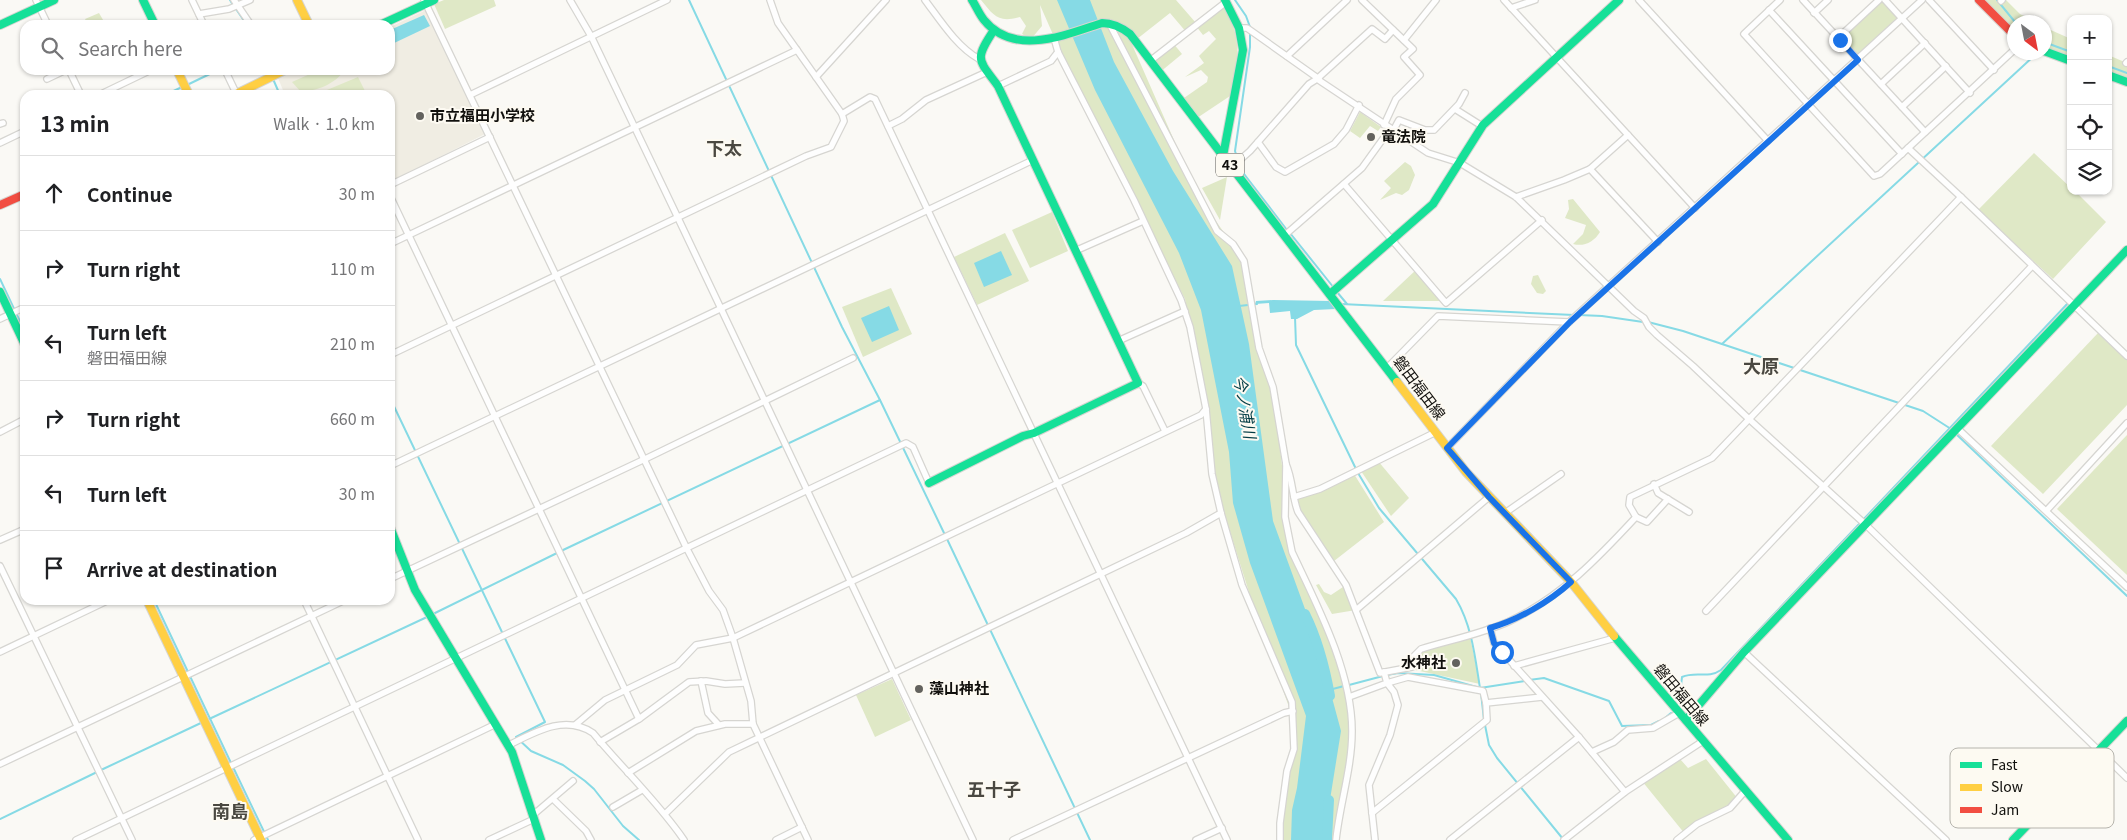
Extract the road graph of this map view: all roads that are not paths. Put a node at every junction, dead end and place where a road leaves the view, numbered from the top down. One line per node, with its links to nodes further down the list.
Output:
1 (54, 0): 29 (street)
2 (143, 0): 37 (street)
3 (192, 0): 34 (street)
4 (250, 0): 30 (street)
5 (297, 0): 40 (street)
6 (570, 0): 48 (street)
7 (667, 0): 48 (street)
8 (770, 0): 53 (street)
9 (886, 0): 73 (street)
10 (925, 0): 59 (street)
11 (972, 0): 46 (street)
12 (1347, 0): 56 (street)
13 (1362, 0): 47 (street)
14 (1436, 0): 51 (street)
15 (1504, 0): 31 (street)
16 (1535, 0): 31 (street)
17 (1619, 0): 58 (street)
18 (1639, 0): 101 (street)
19 (1780, 0): 32 (street)
20 (1803, 0): 33 (street)
21 (1828, 0): 33 (street)
22 (1879, 0): 50 (street)
23 (1885, 0): 35 (street)
24 (1922, 0): 35 (street)
25 (1929, 0): 64 (street)
26 (1979, 0): 45 (street)
27 (428, 1): 41 (street); 87 (street)
28 (1226, 1): 44 (street, 43); 62 (street)
29 (38, 3): 36 (street); 43 (street)
30 (236, 3): 34 (street); 39 (street)
31 (1511, 8): 58 (street)
32 (1769, 10): 76 (street); 88 (street)
33 (1814, 13): 50 (street)
34 (199, 14): 38 (street)
35 (1902, 18): 52 (street); 60 (street)
36 (46, 20)
37 (151, 20)
38 (202, 20)
39 (248, 20)
40 (307, 20)
41 (390, 20)
42 (1105, 22): 49 (street); 62 (street, 磐田福田線); 166 (street)
43 (0, 25)
44 (1239, 28): 56 (street); 106 (street, 43)
45 (2007, 29)
46 (994, 30): 49 (street); 59 (street)
47 (1393, 30): 51 (street); 75 (street)
48 (591, 36): 87 (street); 95 (street)
49 (1054, 38): 54 (street)
50 (1838, 38): 60 (street)
51 (1404, 40): 96 (street)
52 (1925, 43): 63 (street); 78 (street)
53 (797, 50): 73 (street); 95 (street)
54 (1058, 52): 79 (street); 123 (street)
55 (2052, 54): 61 (street)
56 (1287, 56): 75 (street)
57 (2007, 57): 64 (street)
58 (1556, 58): 94 (street); 99 (street)
59 (979, 59): 65 (street)
60 (1858, 60): 76 (street); 78 (street)
61 (2068, 60)
62 (1150, 62): 106 (street, 磐田福田線)
63 (1946, 66): 86 (street); 90 (street)
64 (1994, 70): 86 (street)
65 (987, 72): 79 (street); 93 (street)
66 (55, 75): 74 (street)
67 (70, 75): 80 (street)
68 (141, 75): 81 (street)
69 (179, 75): 82 (street)
70 (227, 75): 83 (street)
71 (269, 75): 84 (street)
72 (2112, 76): 77 (street)
73 (816, 77): 92 (street)
74 (46, 79)
75 (1319, 79): 89 (street); 103 (street)
76 (1834, 81): 88 (street); 105 (street)
77 (2127, 82)
78 (1881, 84): 90 (street)
79 (998, 86): 107 (street)
80 (78, 90)
81 (109, 90)
82 (186, 90)
83 (234, 90)
84 (244, 90)
85 (1465, 93): 91 (street)
86 (1970, 93): 98 (street)
87 (470, 95): 100 (street)
88 (1808, 104): 101 (street); 105 (street)
89 (1359, 105): 96 (street); 103 (street)
90 (1902, 107): 98 (street)
91 (1455, 108): 94 (street); 96 (street)
92 (842, 114): 93 (street); 121 (street)
93 (888, 126): 120 (street)
94 (1482, 126): 108 (street)
95 (635, 127): 113 (street); 121 (street)
96 (1389, 128): 108 (street); 112 (street)
97 (20, 132): 102 (street)
98 (1925, 132): 104 (street)
99 (1628, 136): 110 (street); 119 (street)
100 (490, 137): 111 (street); 113 (street)
101 (1768, 141): 119 (street)
102 (0, 142)
103 (1258, 142): 109 (street)
104 (1908, 148): 105 (street); 116 (street)
105 (1902, 154)
106 (1223, 156): 109 (street, 磐田福田線 / 43)
107 (1033, 160): 120 (street); 130 (street)
108 (1460, 163): 115 (street); 126 (street)
109 (1232, 167): 125 (street, 磐田福田線 / 43)
110 (1590, 168): 115 (street); 128 (street)
111 (395, 183)
112 (1344, 184): 125 (street); 126 (street)
113 (513, 185): 124 (street); 132 (street)
114 (20, 196): 117 (street)
115 (1516, 197): 122 (street)
116 (1961, 198): 131 (street); 155 (street)
117 (0, 205)
118 (395, 207): 124 (street)
119 (1695, 208): 128 (street)
120 (927, 210): 138 (street); 162 (street)
121 (678, 218): 132 (street); 138 (street)
122 (1542, 220): 126 (street); 133 (street)
123 (1144, 221): 130 (street); 139 (street)
124 (408, 235): 127 (street); 143 (street)
125 (1285, 235): 135 (street, 磐田福田線 / 43)
126 (1392, 240): 135 (street)
127 (395, 242)
128 (1658, 242): 133 (street)
129 (2127, 250): 136 (street)
130 (1075, 251): 145 (street)
131 (2032, 266): 136 (street); 171 (street)
132 (557, 276): 143 (street); 149 (street)
133 (1609, 287): 142 (street); 155 (street)
134 (0, 292): 140 (street)
135 (1330, 294): 150 (street, 磐田福田線 / 43)
136 (2074, 306): 147 (street); 159 (street)
137 (20, 309): 140 (street)
138 (720, 309): 149 (street); 152 (street)
139 (1185, 311): 145 (street); 153 (street)
140 (10, 314): 141 (street); 144 (street)
141 (0, 319)
142 (1570, 322): 150 (street); 163 (street)
143 (451, 326): 146 (street); 154 (street)
144 (20, 335)
145 (1118, 341): 151 (street)
146 (395, 353)
147 (2127, 356)
148 (854, 358): 152 (street)
149 (600, 366): 154 (street); 164 (street)
150 (1387, 368): 161 (street, 磐田福田線 / 43)
151 (1138, 383): 158 (street); 162 (street)
152 (766, 401): 164 (street); 172 (street)
153 (1206, 410): 158 (street); 179 (street)
154 (494, 416): 165 (street); 176 (street)
155 (1750, 420): 170 (street); 171 (street)
156 (20, 422): 160 (street)
157 (2127, 423): 177 (street)
158 (1165, 431): 168 (street)
159 (1954, 431): 177 (street); 182 (street)
160 (0, 432)
161 (1436, 432): 163 (street, 磐田福田線 / 43); 173 (street)
162 (1034, 433): 168 (street); 169 (street)
163 (1447, 448): 174 (street, 磐田福田線 / 43)
164 (645, 459): 176 (street); 186 (street)
165 (395, 464)
166 (1286, 464): 173 (street); 217 (street)
167 (1560, 474): 180 (street)
168 (1058, 482): 189 (street); 191 (street)
169 (929, 483): 172 (street)
170 (1654, 484): 175 (street); 181 (street)
171 (1823, 486): 182 (street); 200 (street)
172 (807, 491): 186 (street); 191 (street)
173 (1294, 497): 199 (street)
174 (1489, 497): 180 (street, 磐田福田線 / 43); 199 (street)
175 (1668, 499): 178 (street); 181 (street)
176 (540, 510): 188 (street); 194 (street)
177 (2047, 510): 193 (street)
178 (1689, 512)
179 (1221, 513): 189 (street); 221 (street)
180 (1505, 513): 192 (street, 磐田福田線 / 43)
181 (1636, 517): 192 (street)
182 (1866, 525): 207 (street); 236 (street)
183 (20, 530): 184 (street)
184 (0, 540)
185 (395, 541): 188 (street)
186 (687, 548): 194 (street); 204 (street)
187 (0, 566): 203 (street)
188 (406, 571): 190 (street); 208 (street)
189 (1101, 574): 211 (street); 239 (street)
190 (395, 576)
191 (850, 581): 204 (street); 211 (street)
192 (1571, 582): 202 (street); 205 (street, 磐田福田線 / 43)
193 (2127, 587)
194 (581, 599): 208 (street); 216 (street)
195 (99, 605): 203 (street)
196 (149, 605): 212 (street)
197 (306, 605): 201 (street)
198 (335, 605): 201 (street)
199 (1356, 610): 210 (street)
200 (1706, 611)
201 (312, 616): 212 (street); 220 (street)
202 (1490, 628): 209 (street); 210 (street)
203 (35, 636): 206 (street); 230 (street)
204 (733, 638): 214 (street); 216 (street)
205 (1615, 638): 209 (street); 222 (street, 磐田福田線 / 43)
206 (0, 652)
207 (1744, 652): 224 (street); 280 (street)
208 (456, 658): 220 (street); 226 (street)
209 (1514, 666): 218 (street)
210 (1384, 672): 215 (street)
211 (893, 673): 231 (street); 270 (street)
212 (183, 676): 230 (street); 242 (street)
213 (701, 681): 214 (street); 223 (street); 229 (street)
214 (745, 683): 227 (street)
215 (1387, 683): 217 (street); 219 (street); 253 (street)
216 (624, 690): 223 (street); 228 (street)
217 (1349, 697): 275 (street)
218 (1542, 697): 219 (street); 232 (street)
219 (1486, 703): 253 (street)
220 (355, 708): 242 (street); 244 (street)
221 (1294, 712): 239 (street); 274 (street)
222 (1679, 713): 224 (street, 磐田福田線 / 43); 238 (street)
223 (639, 719): 233 (street)
224 (1686, 720): 234 (street, 磐田福田線 / 43)
225 (2127, 721): 237 (street)
226 (496, 724): 235 (street); 244 (street)
227 (753, 724): 229 (street); 231 (street)
228 (575, 725): 233 (street); 235 (street)
229 (719, 725): 243 (street)
230 (78, 727): 240 (street); 255 (street)
231 (759, 737): 252 (street); 256 (street)
232 (1579, 737): 238 (street); 277 (street)
233 (600, 742): 243 (street)
234 (1702, 742): 248 (street, 磐田福田線 / 43); 249 (street)
235 (509, 745): 254 (street)
236 (2096, 748)
237 (2102, 748)
238 (1592, 752): 249 (street)
239 (1188, 757): 257 (street); 271 (street)
240 (0, 764)
241 (2114, 765): 245 (street)
242 (226, 768): 255 (street); 259 (street)
243 (628, 773): 247 (street)
244 (388, 776): 259 (street); 263 (street)
245 (2127, 778)
246 (573, 781): 250 (street)
247 (642, 790): 251 (street); 252 (street)
248 (1745, 791): 278 (street); 279 (street, 磐田福田線 / 43)
249 (1625, 792): 260 (street)
250 (553, 800): 254 (street); 266 (street)
251 (613, 807)
252 (666, 813): 267 (street)
253 (1372, 813): 276 (street)
254 (533, 816): 264 (street); 265 (street)
255 (122, 819): 261 (street); 262 (street)
256 (802, 827): 268 (street); 269 (street)
257 (1222, 828): 272 (street); 273 (street)
258 (2025, 828): 281 (street)
259 (258, 839)
260 (1565, 839)
261 (76, 840)
262 (132, 840)
263 (418, 840)
264 (488, 840)
265 (541, 840)
266 (591, 840)
267 (684, 840)
268 (776, 840)
269 (808, 840)
270 (973, 840)
271 (1013, 840)
272 (1196, 840)
273 (1227, 840)
274 (1280, 840)
275 (1336, 840)
276 (1375, 840)
277 (1450, 840)
278 (1677, 840)
279 (1788, 840)
280 (1946, 840)
281 (2013, 840)

